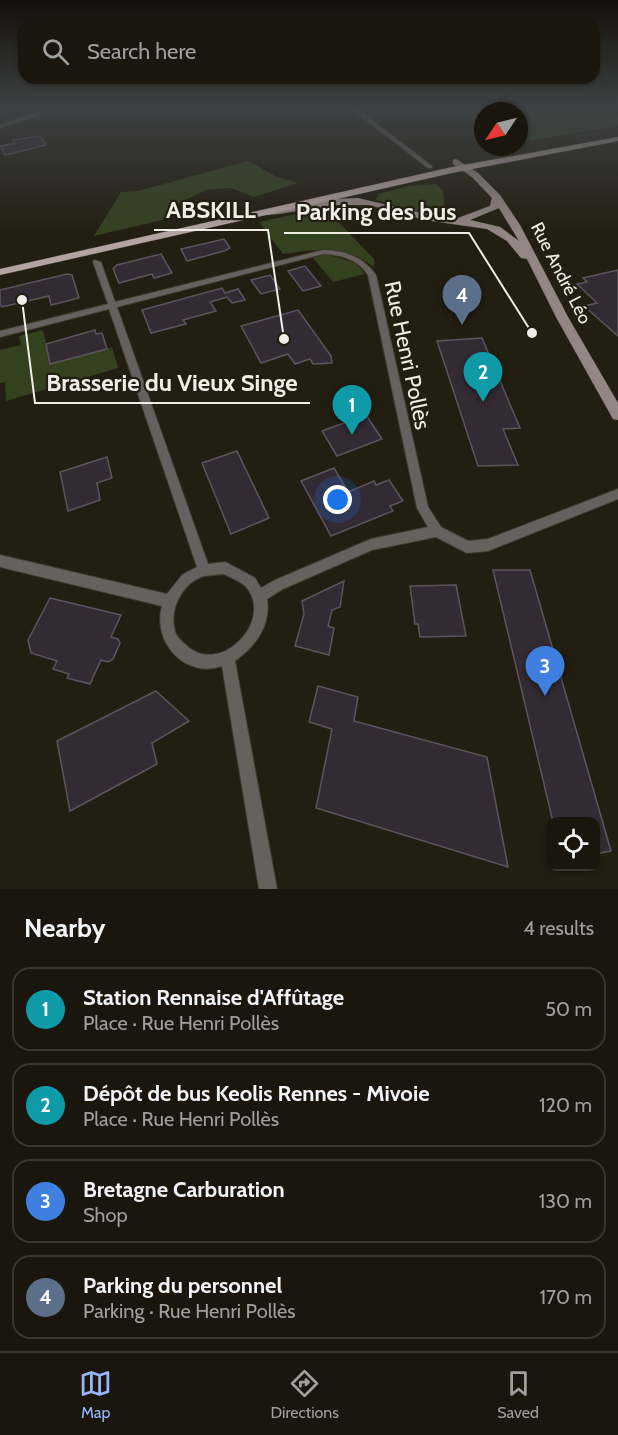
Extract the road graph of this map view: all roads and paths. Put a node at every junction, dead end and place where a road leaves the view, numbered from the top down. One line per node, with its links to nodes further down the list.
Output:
1 (407, 149): 5 (street)
2 (521, 149): 4 (main road)
3 (552, 149): 4 (main road)
4 (460, 164): 5 (main road); 6 (street, Rue André Léo); 7 (main road)
5 (430, 167): 10 (main road)
6 (496, 197): 8 (street); 12 (street, Rue André Léo)
7 (268, 212): 8 (street); 11 (main road)
8 (458, 220): 12 (street)
9 (98, 262): 13 (street)
10 (0, 263)
11 (0, 272)
12 (540, 272): 15 (street, Rue André Léo)
13 (113, 306): 14 (street, Rue Henri Pollès); 17 (street, Rue Henri Pollès); 19 (street)
14 (0, 334)
15 (618, 415)
16 (618, 494): 17 (street)
17 (437, 531): 20 (street)
18 (0, 561): 21 (street)
19 (204, 570): 20 (street); 21 (street)
20 (260, 596): 22 (street)
21 (170, 601): 22 (street)
22 (228, 659): 23 (street)
23 (268, 889)

